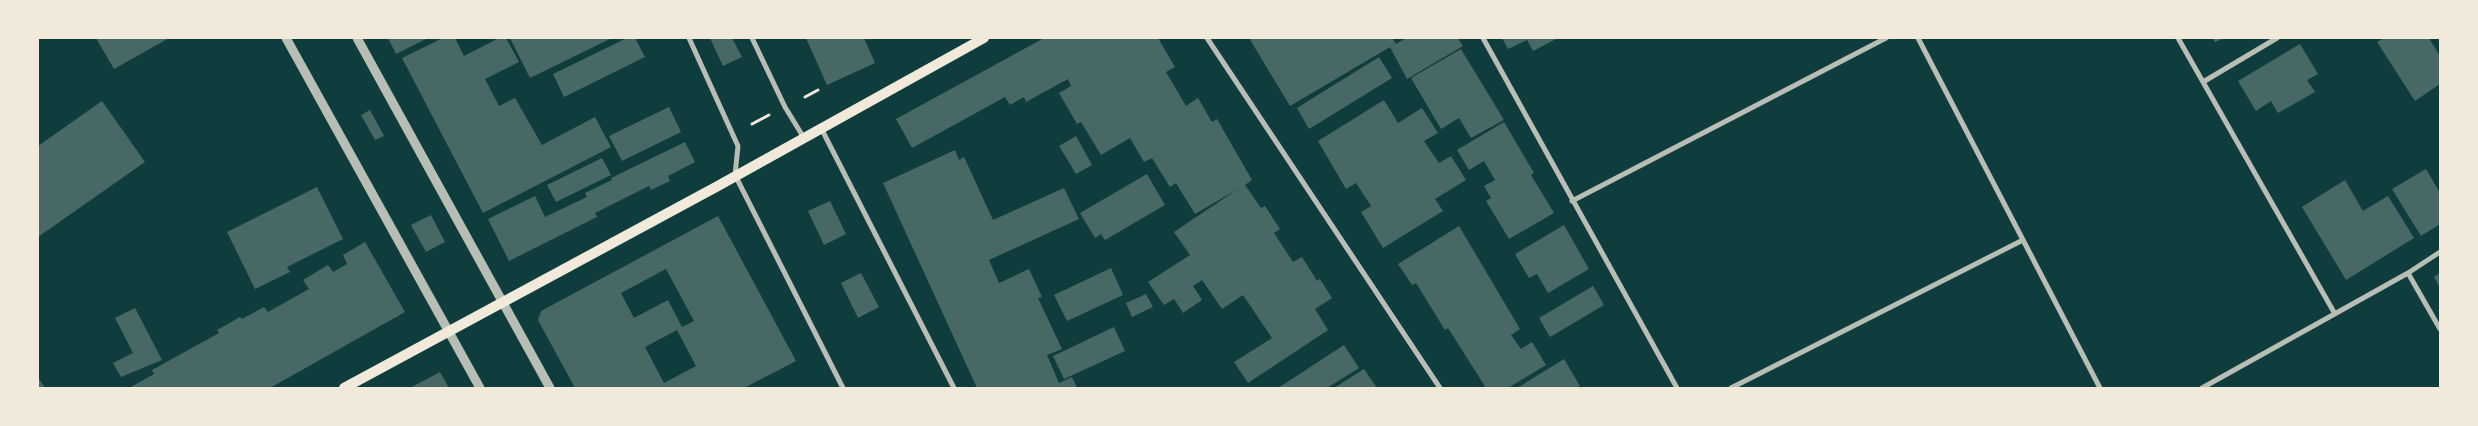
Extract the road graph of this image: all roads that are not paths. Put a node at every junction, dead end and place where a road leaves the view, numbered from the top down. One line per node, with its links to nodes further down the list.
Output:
1 (286, 38): 23 (street)
2 (358, 38): 20 (street)
3 (689, 38): 15 (street)
4 (752, 38): 14 (street)
5 (984, 38): 13 (main road)
6 (1207, 38): 29 (street)
7 (1483, 38): 16 (street)
8 (1886, 38): 16 (street)
9 (1918, 38): 17 (street)
10 (2178, 38): 12 (street)
11 (2277, 38): 12 (street)
12 (2203, 82): 21 (street)
13 (821, 128): 14 (main road); 28 (street)
14 (804, 138): 15 (main road)
15 (735, 175): 20 (main road); 27 (street)
16 (1572, 201): 30 (street)
17 (2023, 240): 31 (street); 32 (street)
18 (2440, 252): 19 (street)
19 (2408, 273): 21 (street); 22 (street)
20 (503, 302): 23 (main road); 26 (street)
21 (2335, 314): 33 (street)
22 (2440, 329)
23 (448, 332): 24 (main road); 25 (street)
24 (344, 388)
25 (480, 388)
26 (550, 388)
27 (843, 388)
28 (954, 388)
29 (1440, 388)
30 (1677, 388)
31 (1731, 388)
32 (2100, 388)
33 (2202, 388)

